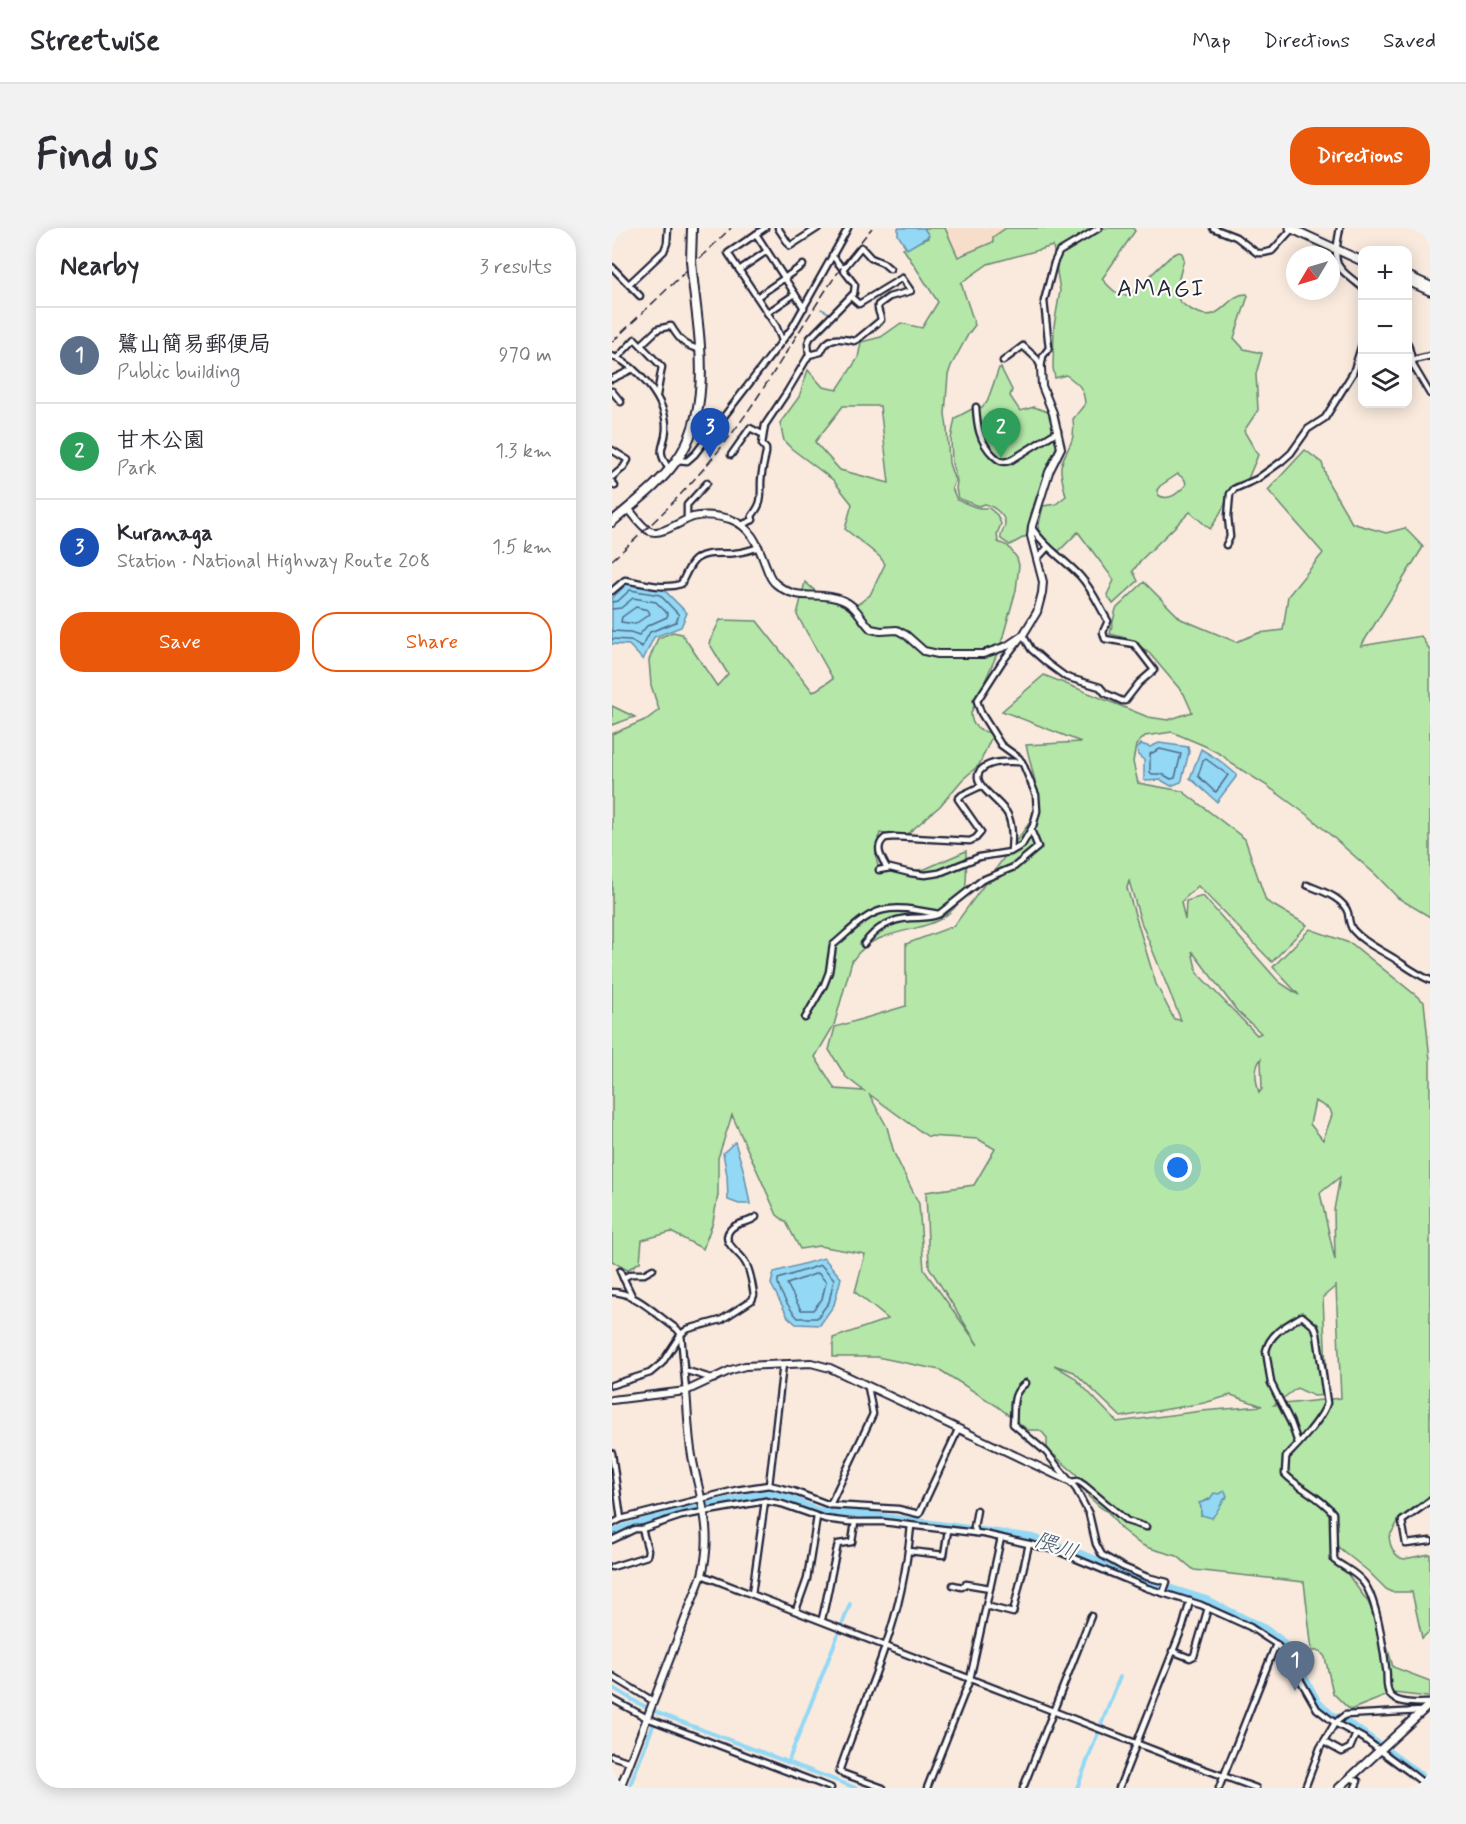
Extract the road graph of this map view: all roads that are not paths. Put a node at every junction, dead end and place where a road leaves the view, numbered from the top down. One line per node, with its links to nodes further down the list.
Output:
1 (668, 228): 33 (street)
2 (692, 228): 45 (highway, bridge)
3 (765, 228): 13 (street)
4 (778, 228): 14 (street)
5 (803, 228): 14 (street)
6 (818, 228): 14 (street)
7 (848, 228): 21 (street)
8 (1099, 228): 53 (street)
9 (1213, 228): 10 (street)
10 (1292, 228): 15 (main road)
11 (1301, 228): 16 (main road)
12 (1340, 228): 17 (street)
13 (756, 234): 20 (street); 29 (street)
14 (807, 235)
15 (1335, 246)
16 (1335, 246)
17 (1337, 246)
18 (1340, 248): 22 (main road)
19 (1340, 249): 23 (main road)
20 (767, 251): 29 (street); 30 (street)
21 (832, 255): 26 (street); 41 (street)
22 (1358, 255)
23 (1358, 259)
24 (803, 265): 30 (street)
25 (612, 267): 33 (street)
26 (843, 269): 27 (street); 40 (street)
27 (890, 269)
28 (1340, 269): 34 (street)
29 (739, 270): 39 (street)
30 (784, 278): 37 (street); 39 (street)
31 (1412, 278): 35 (main road)
32 (1412, 283): 36 (main road)
33 (629, 284): 38 (street)
34 (1358, 285)
35 (1430, 286)
36 (1430, 291)
37 (795, 294): 41 (street); 42 (street)
38 (640, 296)
39 (757, 297): 42 (street)
40 (851, 297): 48 (street); 48 (street)
41 (804, 308): 43 (street)
42 (768, 313): 43 (street)
43 (782, 340): 65 (street)
44 (640, 345): 45 (street); 50 (street); 58 (street)
45 (699, 349): 65 (highway)
46 (1359, 354): 74 (street)
47 (1411, 354): 51 (street)
48 (809, 355): 62 (street)
49 (1430, 356): 51 (street)
50 (615, 357): 54 (street)
51 (1413, 360): 57 (street)
52 (1003, 361): 53 (street)
53 (1041, 368): 61 (street)
54 (633, 369): 55 (street); 58 (street)
55 (612, 379)
56 (612, 393): 59 (street)
57 (1430, 394)
58 (657, 395): 66 (street)
59 (621, 402)
60 (976, 407): 61 (street)
61 (1058, 431): 73 (street)
62 (762, 434): 64 (street); 72 (street)
63 (612, 450): 67 (street)
64 (731, 455)
65 (677, 460): 66 (highway)
66 (670, 469): 69 (highway)
67 (613, 482)
68 (707, 483): 70 (street)
69 (628, 508): 70 (street); 71 (highway)
70 (687, 519): 72 (street)
71 (612, 522)
72 (741, 525): 75 (street)
73 (1032, 528): 76 (street); 77 (street)
74 (1226, 545)
75 (759, 547): 78 (street); 79 (street)
76 (1047, 548): 77 (street); 79 (street)
77 (1037, 560): 79 (street)
78 (612, 591)
79 (1023, 635): 80 (street)
80 (1022, 762): 81 (street); 82 (street)
81 (981, 786): 83 (street); 84 (street)
82 (1031, 830): 83 (street); 87 (street)
83 (1011, 852): 84 (street)
84 (887, 868): 85 (street)
85 (879, 870)
86 (1307, 885): 89 (street)
87 (939, 914): 88 (street); 90 (street)
88 (864, 944)
89 (1430, 980)
90 (805, 1018)
91 (756, 1217): 97 (street)
92 (653, 1269): 94 (street)
93 (620, 1271): 94 (street)
94 (623, 1278): 96 (street)
95 (612, 1292): 96 (street)
96 (633, 1298): 97 (street)
97 (681, 1334): 99 (street); 102 (street)
98 (783, 1364): 100 (street); 103 (street); 110 (street)
99 (684, 1371): 100 (street); 104 (street)
100 (714, 1379): 104 (street)
101 (1026, 1383): 109 (street)
102 (612, 1385)
103 (868, 1387): 106 (street); 114 (street)
104 (686, 1391): 105 (street); 111 (street)
105 (612, 1400)
106 (958, 1430): 109 (street); 114 (street)
107 (1298, 1443): 107 (street); 152 (street)
108 (612, 1453): 118 (street)
109 (1069, 1480): 122 (street); 135 (street)
110 (769, 1485): 111 (street); 114 (street)
111 (701, 1498): 116 (street); 118 (street)
112 (765, 1501): 116 (street); 117 (street); 136 (street)
113 (1430, 1501): 128 (street)
114 (830, 1506)
115 (978, 1510): 125 (street)
116 (704, 1511): 123 (street); 132 (street)
117 (817, 1517): 119 (street); 140 (street)
118 (621, 1519): 120 (street)
119 (855, 1522): 121 (street); 142 (street)
120 (612, 1524)
121 (911, 1526): 124 (street); 130 (street)
122 (1146, 1527)
123 (642, 1529): 127 (street); 131 (street)
124 (948, 1530): 125 (street); 130 (street)
125 (976, 1533): 126 (street)
126 (1001, 1538): 129 (street); 134 (street)
127 (612, 1540)
128 (1430, 1541)
129 (1029, 1544): 135 (street); 138 (street)
130 (909, 1551): 144 (street)
131 (612, 1567)
132 (702, 1575): 136 (street); 151 (street)
133 (953, 1585): 134 (street)
134 (990, 1588): 138 (street)
135 (1164, 1592): 137 (street)
136 (752, 1594): 140 (street)
137 (1190, 1601): 139 (street); 146 (street)
138 (986, 1606): 149 (street)
139 (1208, 1608): 143 (street); 146 (street)
140 (796, 1610): 144 (street)
141 (1091, 1616): 153 (street)
142 (822, 1619)
143 (1276, 1644): 147 (street); 163 (street)
144 (886, 1646): 149 (street); 167 (street)
145 (1294, 1649): 147 (street)
146 (1172, 1651): 159 (street)
147 (1287, 1655): 156 (street)
148 (612, 1676): 151 (street)
149 (970, 1679): 153 (street); 168 (street)
150 (612, 1699): 155 (street)
151 (653, 1701): 155 (street)
152 (1430, 1703): 154 (main road)
153 (1053, 1711): 159 (street); 169 (street)
154 (1422, 1711): 156 (street); 160 (main road)
155 (647, 1717): 162 (street); 166 (street)
156 (1335, 1723): 157 (street); 158 (street)
157 (1356, 1734): 158 (street); 160 (street)
158 (1324, 1742): 173 (street)
159 (1136, 1743): 163 (street); 170 (street)
160 (1380, 1749): 164 (main road); 176 (street)
161 (612, 1756): 162 (street)
162 (630, 1762): 165 (street)
163 (1224, 1777): 171 (street); 172 (street)
164 (1350, 1778): 174 (main road); 175 (street)
165 (620, 1788)
166 (831, 1788)
167 (883, 1788)
168 (927, 1788)
169 (1023, 1788)
170 (1119, 1788)
171 (1219, 1788)
172 (1256, 1788)
173 (1305, 1788)
174 (1339, 1788)
175 (1355, 1788)
176 (1426, 1788)

